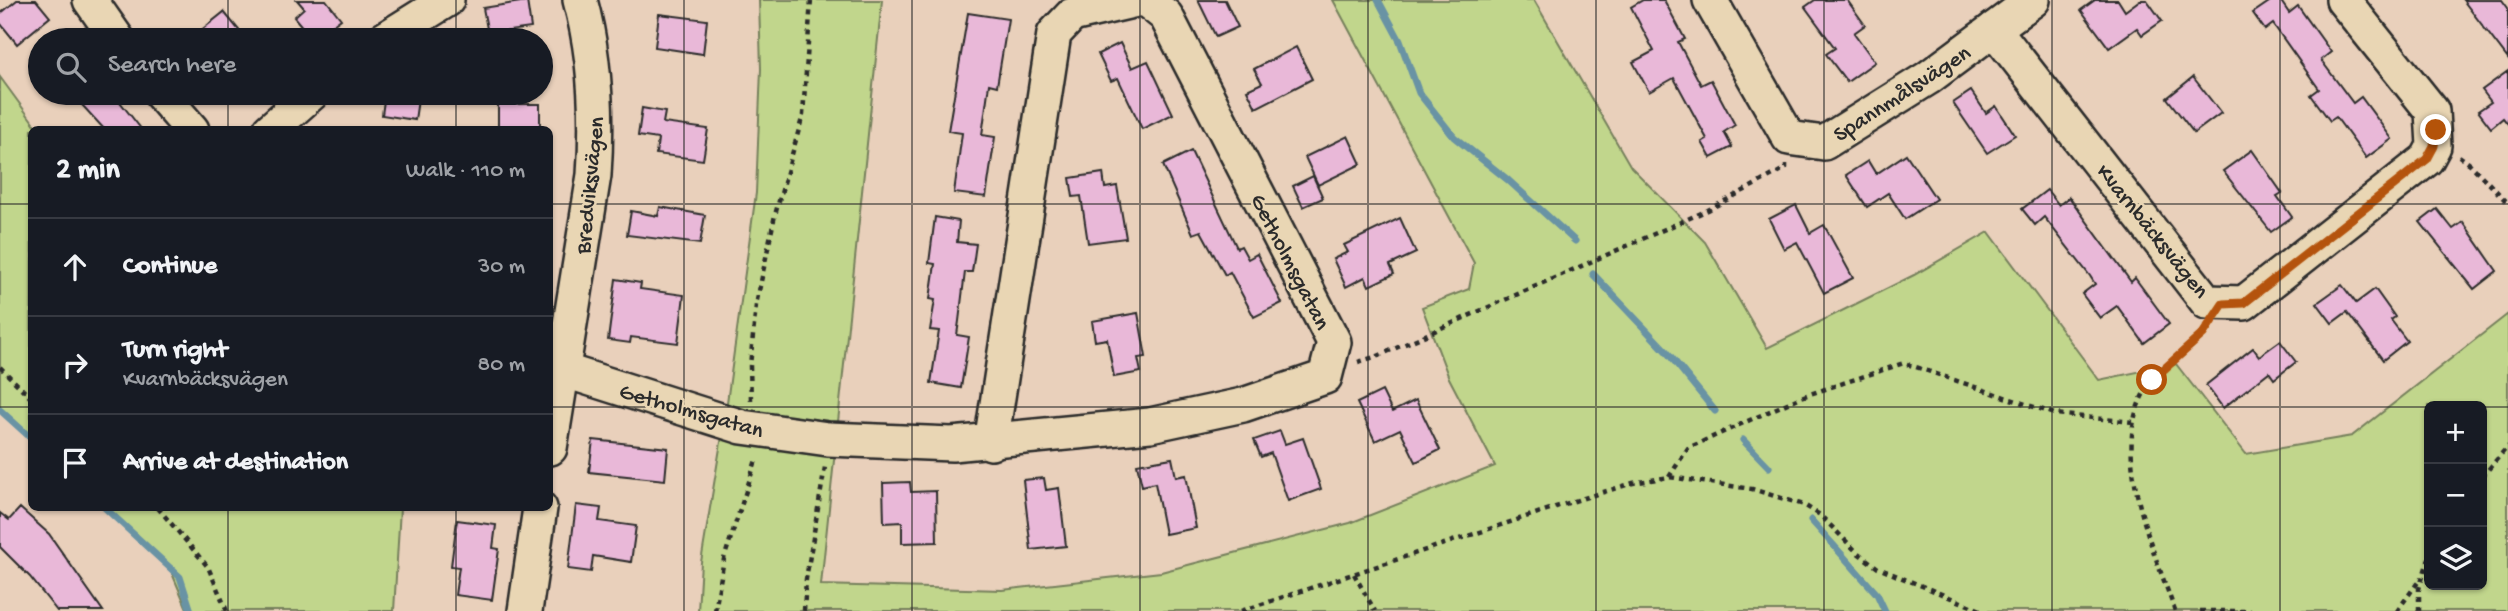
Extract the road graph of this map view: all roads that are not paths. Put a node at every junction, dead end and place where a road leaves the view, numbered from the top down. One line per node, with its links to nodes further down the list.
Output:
1 (90, 0): 9 (street)
2 (447, 0): 10 (street)
3 (580, 0): 16 (street, Bredviksvägen)
4 (1137, 0): 18 (street)
5 (1146, 0): 18 (street, Getholmsgatan)
6 (1710, 0): 11 (street, Spannmålsvägen)
7 (2033, 0): 11 (street, Spannmålsvägen)
8 (2343, 0): 11 (street, Kvarnbäcksvägen)
9 (110, 28)
10 (402, 28)
11 (1994, 29)
12 (170, 105): 14 (street)
13 (298, 105): 15 (street)
14 (189, 126)
15 (275, 126)
16 (556, 368): 17 (street, Bredviksvägen); 18 (street, Getholmsgatan)
17 (553, 408)
18 (992, 443)
19 (540, 511): 20 (street)
20 (525, 611)

